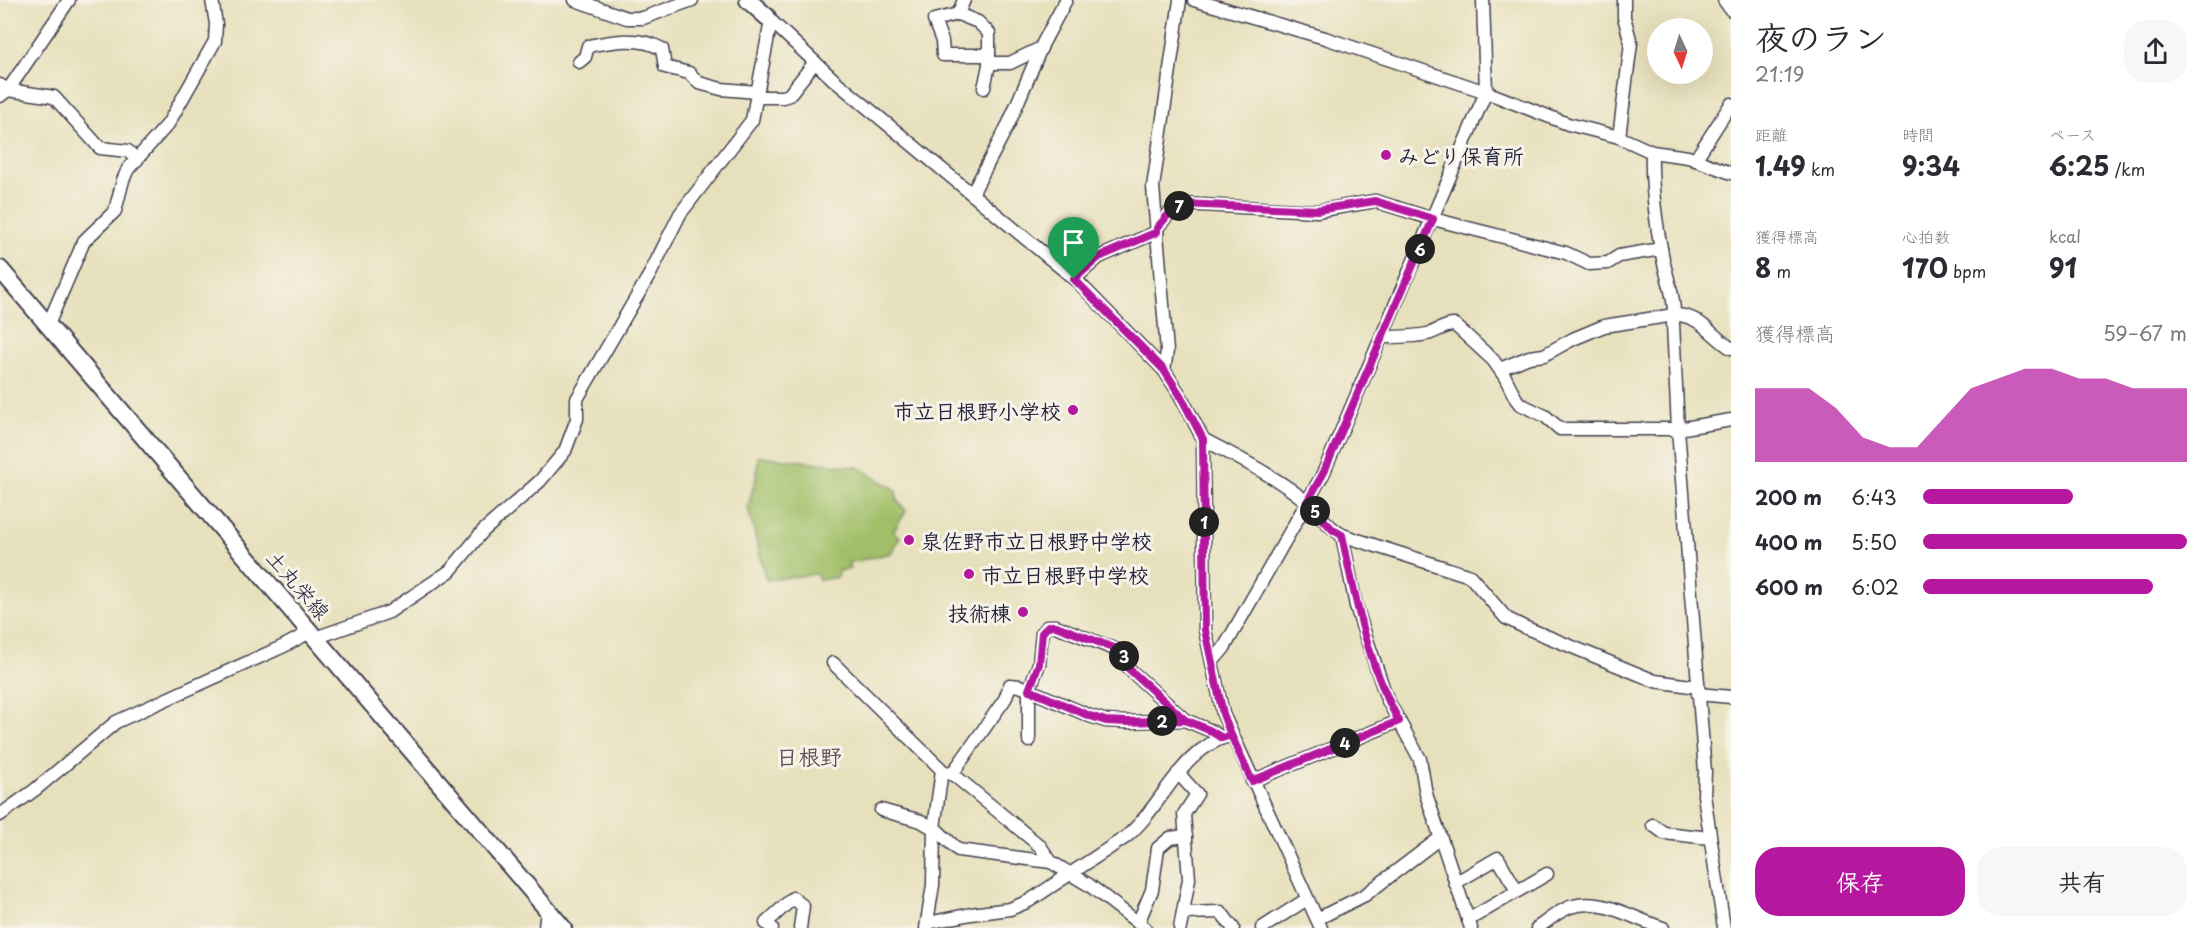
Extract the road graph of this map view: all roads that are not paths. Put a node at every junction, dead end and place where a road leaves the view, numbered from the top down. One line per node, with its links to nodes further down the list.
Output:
1 (69, 0): 24 (street)
2 (212, 0): 30 (street)
3 (575, 0): 16 (street)
4 (692, 0): 16 (street)
5 (748, 0): 17 (main road)
6 (770, 0): 17 (main road)
7 (964, 0): 15 (street)
8 (1066, 0): 19 (street)
9 (1180, 0): 35 (street)
10 (1194, 0): 25 (street)
11 (1483, 0): 25 (street)
12 (1623, 0): 28 (street)
13 (1724, 0): 14 (street)
14 (1731, 10)
15 (958, 14): 20 (street); 20 (street)
16 (643, 18): 18 (street)
17 (769, 19): 22 (street); 26 (street)
18 (643, 42): 21 (street); 26 (street)
19 (1041, 48): 20 (street); 33 (street)
20 (989, 59): 23 (street)
21 (579, 62)
22 (815, 62): 26 (street); 33 (street)
23 (984, 88)
24 (3, 90): 30 (street)
25 (1486, 92): 28 (street); 34 (street)
26 (757, 95): 50 (street)
27 (1731, 104): 31 (street)
28 (1619, 137): 29 (street)
29 (1652, 152): 31 (street); 36 (street)
30 (136, 160): 40 (street)
31 (1695, 160): 32 (street)
32 (1731, 173)
33 (972, 194): 38 (street)
34 (1433, 219): 35 (street); 36 (street); 41 (street)
35 (1157, 230): 38 (street); 44 (street)
36 (1661, 249): 39 (street)
37 (0, 269): 40 (main road, 土丸栄線)
38 (1074, 279): 44 (street)
39 (1674, 315): 42 (street); 43 (street); 46 (street)
40 (48, 325): 50 (main road, 土丸栄線)
41 (1382, 337): 43 (street); 48 (street)
42 (1731, 348)
43 (1500, 369): 46 (street)
44 (1164, 370): 47 (street)
45 (1731, 420): 46 (street)
46 (1678, 429): 54 (street)
47 (1203, 439): 48 (street); 51 (street)
48 (1307, 502): 49 (street); 51 (street)
49 (1342, 535): 54 (street); 57 (street)
50 (313, 635): 64 (street); 76 (main road, 土丸栄線)
51 (1213, 661): 58 (street)
52 (833, 663): 60 (street)
53 (1029, 690): 56 (street); 56 (street); 59 (street); 60 (street)
54 (1698, 690): 55 (street); 69 (street)
55 (1731, 697)
56 (1185, 720): 58 (street)
57 (1399, 721): 62 (street); 68 (street)
58 (1226, 737): 61 (street); 62 (street)
59 (1029, 741)
60 (947, 772): 66 (street); 70 (street)
61 (1178, 773): 67 (street); 71 (street)
62 (1252, 781): 75 (street)
63 (881, 810): 66 (street)
64 (0, 815)
65 (1653, 825): 69 (street)
66 (934, 828): 70 (street); 82 (street)
67 (1186, 836): 77 (street); 81 (street)
68 (1440, 838): 73 (street); 78 (street)
69 (1710, 838): 92 (street)
70 (1051, 862): 71 (street)
71 (1069, 874): 81 (street); 82 (street)
72 (1547, 874): 74 (street)
73 (1455, 883): 74 (street); 79 (street)
74 (1517, 891): 79 (street)
75 (1307, 899): 78 (street); 89 (street)
76 (547, 910): 83 (street); 84 (main road, 土丸栄線)
77 (1183, 914): 87 (street); 88 (street)
78 (1319, 923)
79 (1469, 924)
80 (1636, 924): 90 (street); 91 (street)
81 (1137, 925)
82 (927, 926)
83 (545, 928)
84 (562, 928)
85 (772, 928): 86 (street)
86 (800, 928)
87 (1180, 928)
88 (1233, 928)
89 (1263, 928)
90 (1537, 928)
91 (1663, 928)
92 (1724, 928)

